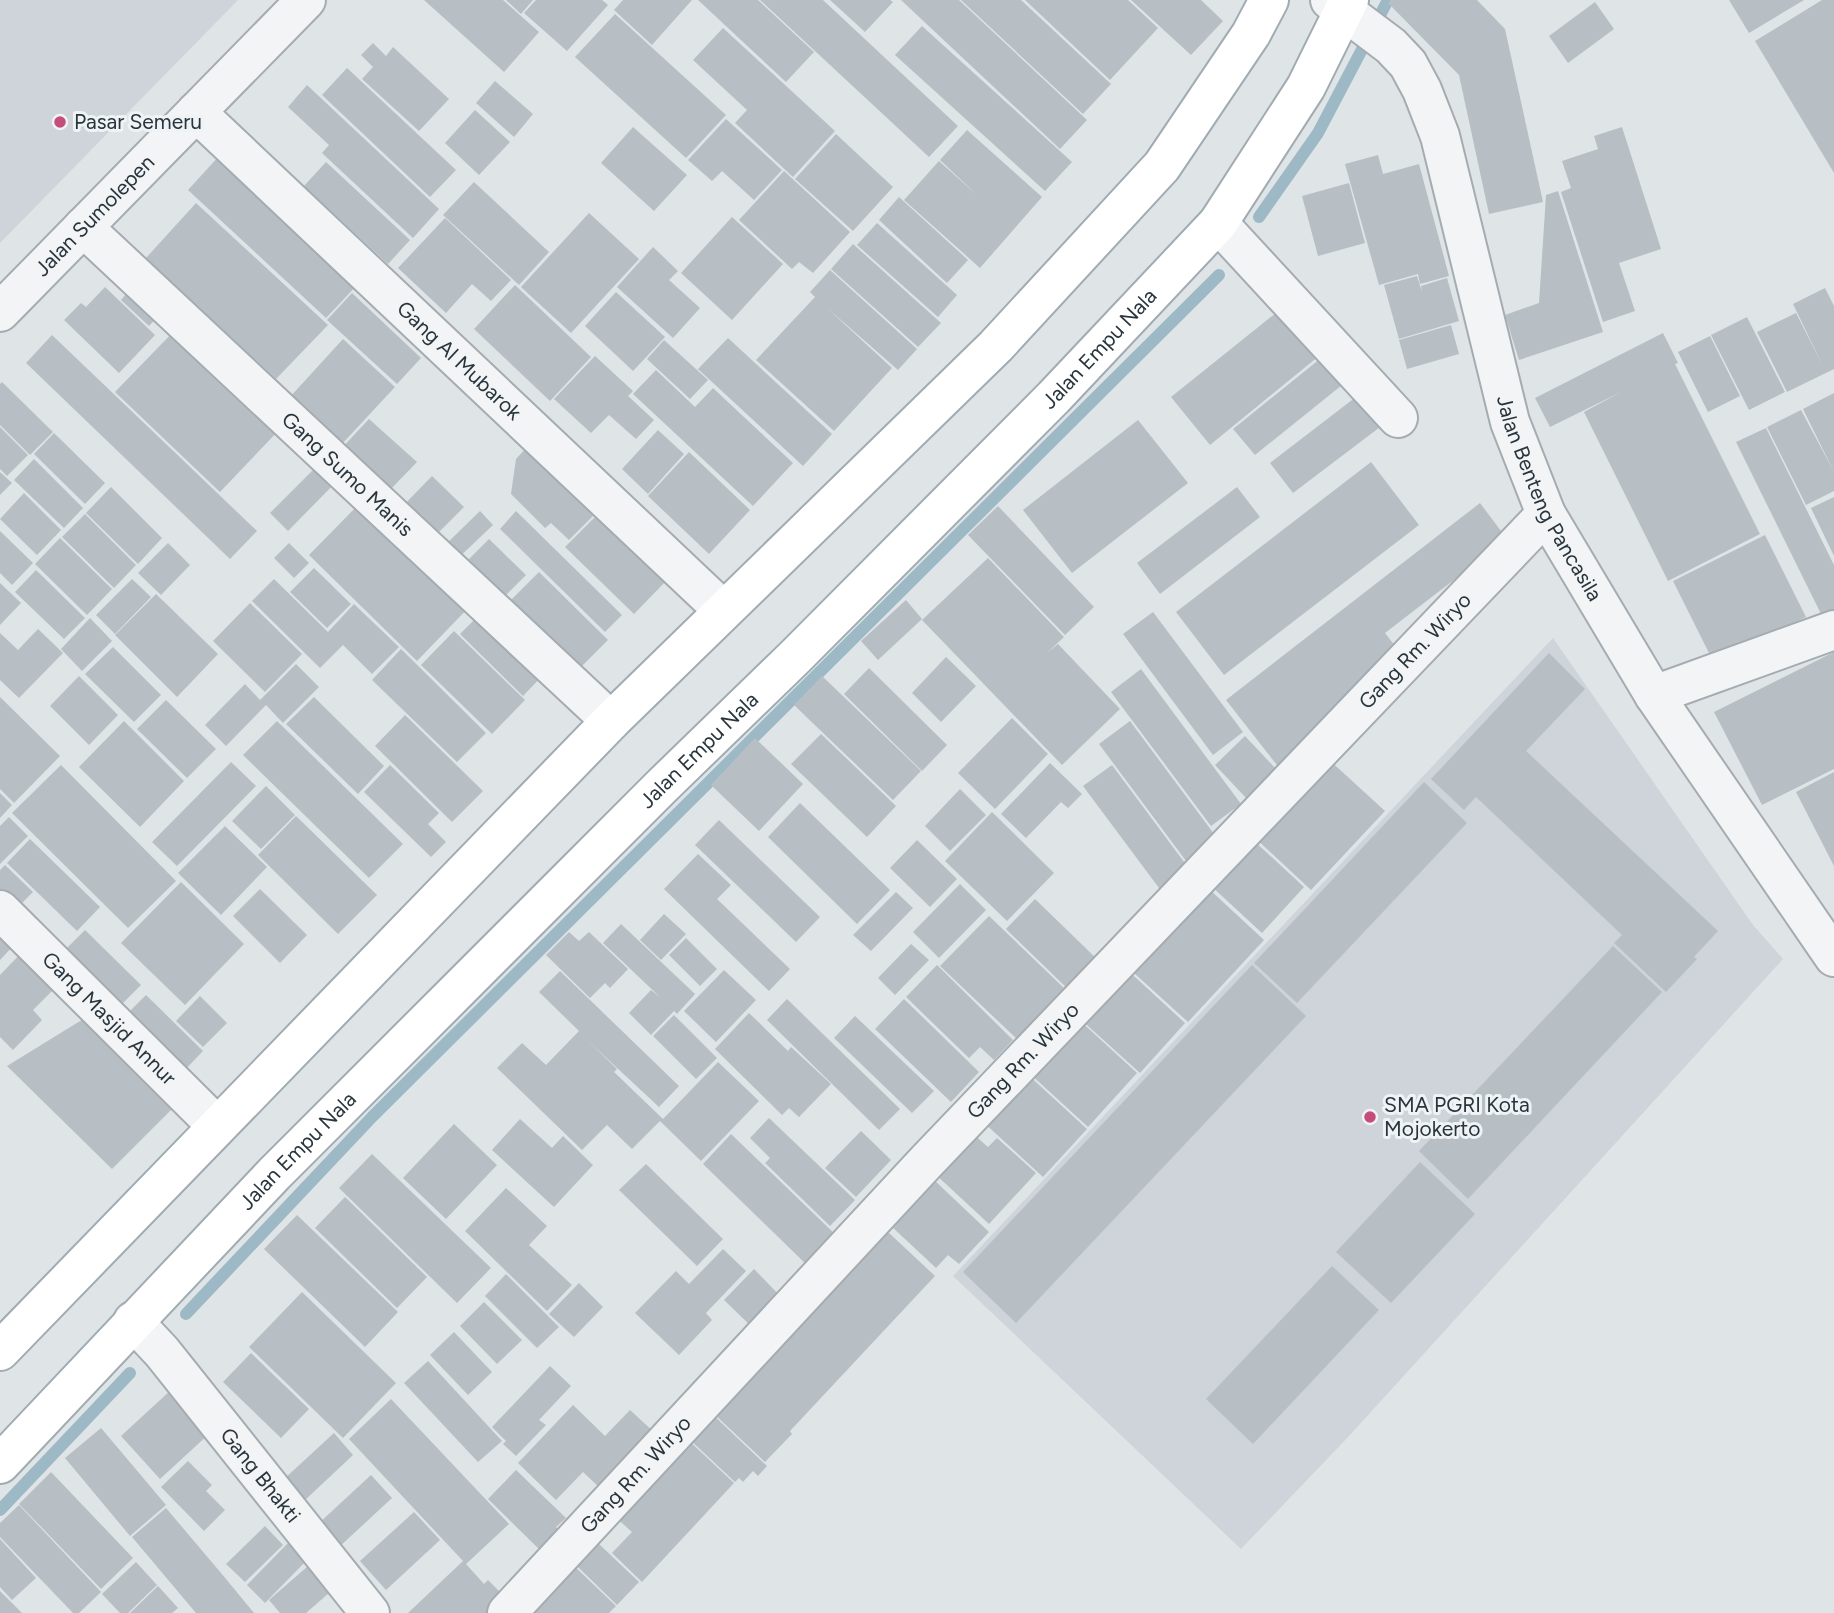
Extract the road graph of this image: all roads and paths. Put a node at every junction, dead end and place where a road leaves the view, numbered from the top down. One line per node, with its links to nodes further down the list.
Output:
1 (306, 0): 4 (street, Jalan Sumolepen)
2 (1269, 0): 10 (main road)
3 (1353, 14): 5 (main road, Jalan Empu Nala); 9 (street, Jalan Benteng Pancasila)
4 (196, 113): 6 (street, Jalan Sumolepen); 10 (street, Gang Al Mubarok)
5 (1218, 223): 8 (street); 17 (main road, Jalan Empu Nala)
6 (83, 228): 7 (street, Jalan Sumolepen); 13 (street, Gang Sumo Manis)
7 (0, 312)
8 (1398, 418)
9 (1546, 514): 12 (street, Jalan Benteng Pancasila); 21 (street, Gang Rm. Wiryo)
10 (723, 610): 13 (main road)
11 (1834, 630): 12 (street)
12 (1654, 695): 15 (street, Jalan Benteng Pancasila)
13 (611, 721): 16 (main road)
14 (0, 910): 16 (street, Gang Masjid Annur)
15 (1834, 957)
16 (217, 1126): 18 (main road)
17 (141, 1329): 19 (main road, Jalan Empu Nala); 20 (street, Gang Bhakti)
18 (0, 1351)
19 (0, 1464)
20 (370, 1613)
21 (508, 1613)

